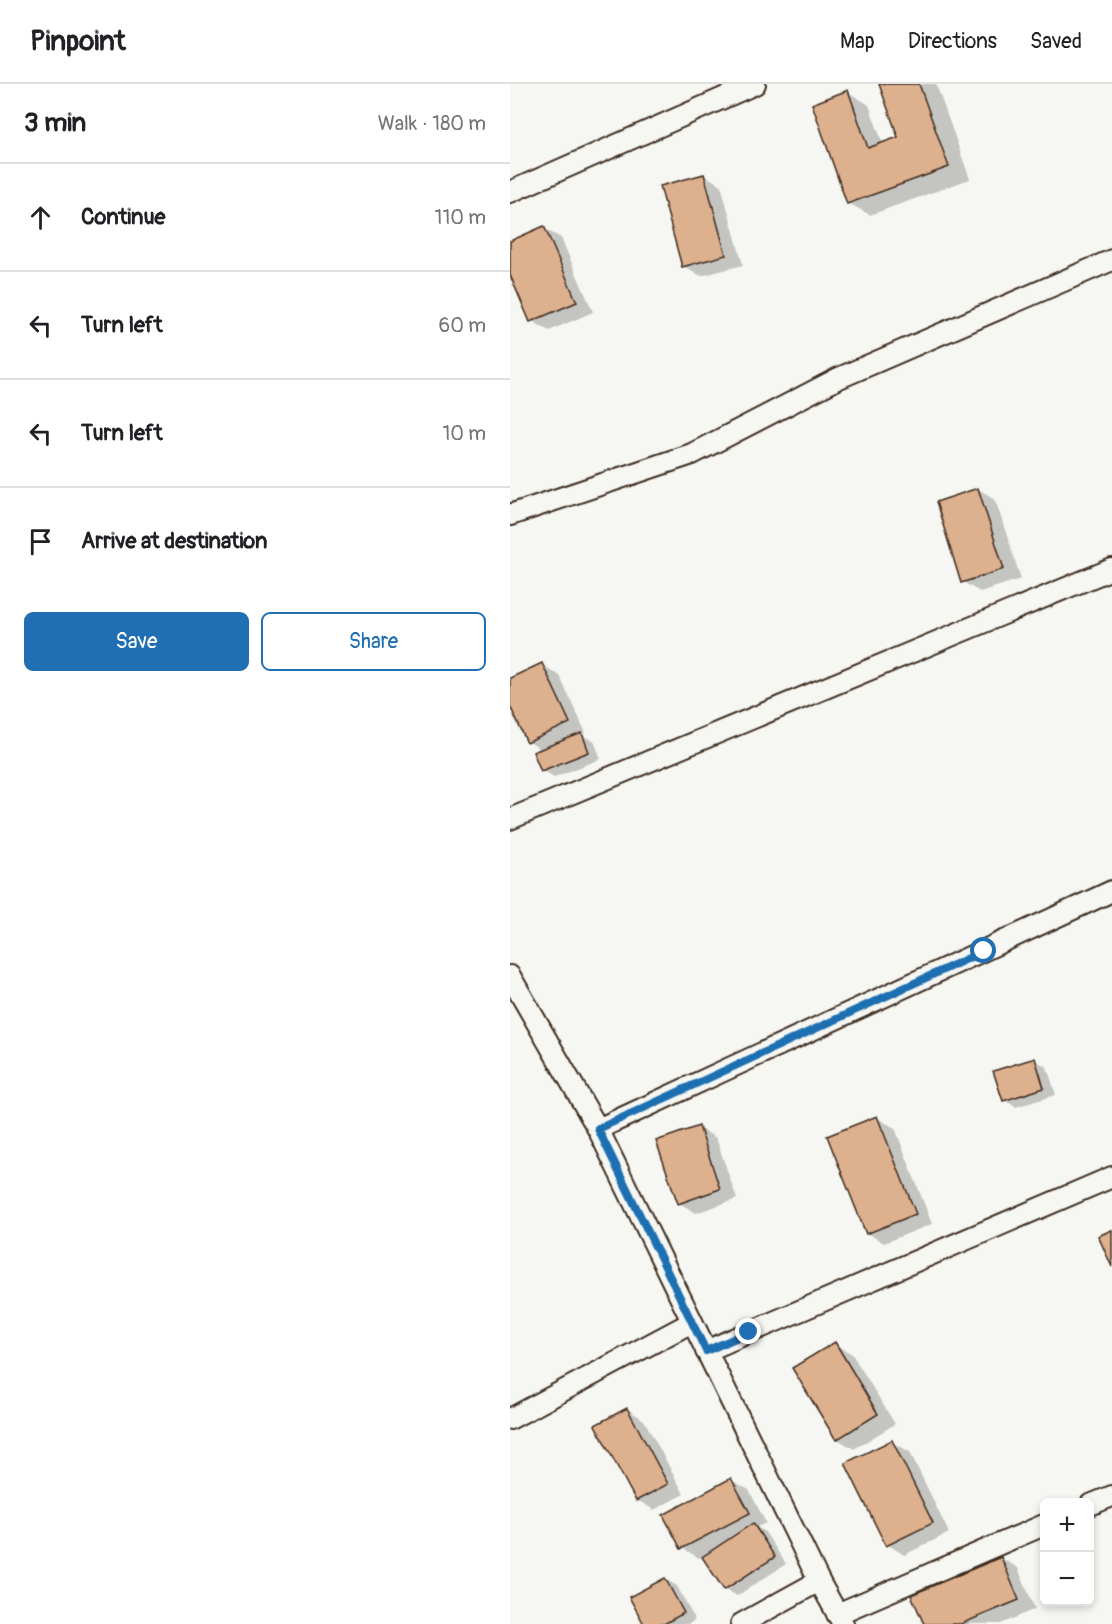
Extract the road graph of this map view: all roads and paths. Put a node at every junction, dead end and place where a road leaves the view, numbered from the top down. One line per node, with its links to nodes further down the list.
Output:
1 (755, 84): 2 (street)
2 (510, 192)
3 (1112, 260): 4 (street)
4 (510, 515)
5 (1112, 569): 6 (street)
6 (510, 819)
7 (1112, 891): 9 (street)
8 (510, 976): 9 (street)
9 (598, 1129): 11 (street)
10 (1112, 1177): 12 (street)
11 (692, 1322): 12 (street); 13 (street)
12 (706, 1351): 17 (street)
13 (510, 1419)
14 (1112, 1496): 15 (street)
15 (1094, 1503)
16 (1040, 1527): 18 (street)
17 (819, 1581): 18 (street); 19 (street)
18 (840, 1619)
19 (741, 1624)

